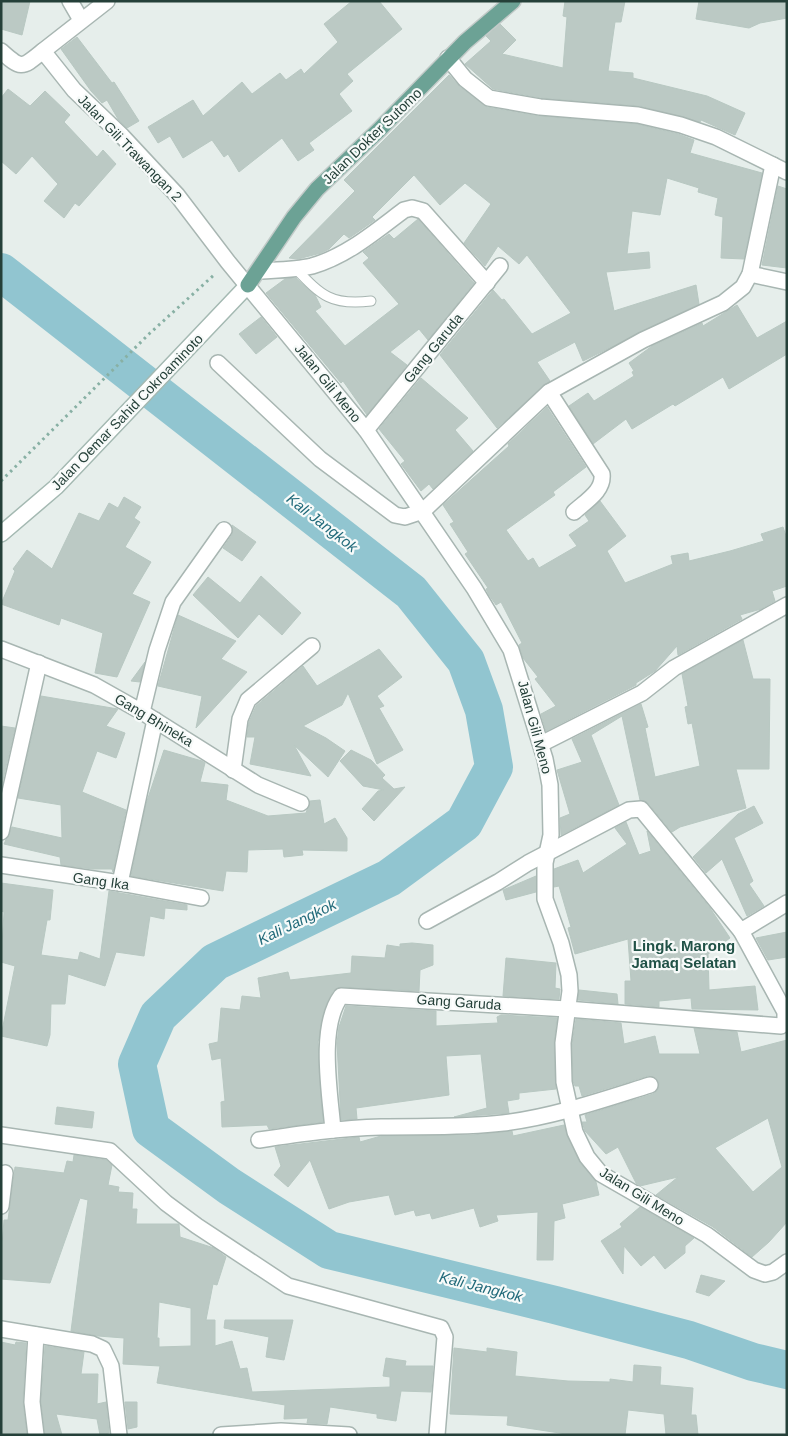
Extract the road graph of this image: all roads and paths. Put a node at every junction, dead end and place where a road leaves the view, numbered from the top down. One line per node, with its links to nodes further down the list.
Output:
1 (70, 1): 4 (street)
2 (108, 1): 4 (street)
3 (513, 1): 7 (main road, Jalan Dokter Sutomo)
4 (81, 20): 6 (street)
5 (1, 51): 6 (street)
6 (43, 52): 9 (street, Jalan Gili Trawangan 2)
7 (448, 58): 8 (street); 12 (main road, Jalan Dokter Sutomo)
8 (780, 168): 13 (street)
9 (228, 262): 16 (street, Jalan Gili Trawangan 2); 21 (path)
10 (500, 266): 14 (street, Gang Garuda)
11 (294, 268): 12 (street); 14 (street); 17 (lane)
12 (259, 271): 16 (main road, Jalan Dokter Sutomo)
13 (750, 274): 15 (street); 19 (street)
14 (487, 282): 20 (street, Gang Garuda)
15 (787, 282)
16 (248, 285): 20 (street, Jalan Gili Meno); 25 (street, Jalan Oemar Sahid Cokroaminoto)
17 (371, 301)
18 (218, 363): 22 (street)
19 (549, 392): 22 (street); 23 (street)
20 (366, 430): 22 (street, Jalan Gili Meno)
21 (1, 481)
22 (423, 511): 32 (street, Jalan Gili Meno)
23 (574, 512)
24 (224, 530): 30 (street)
25 (1, 534)
26 (787, 605): 32 (street)
27 (312, 646): 33 (street)
28 (1, 649): 29 (street, Gang Bhineka)
29 (39, 663): 30 (street, Gang Bhineka); 35 (street)
30 (142, 712): 31 (street, Gang Bhineka)
31 (156, 720): 33 (street, Gang Bhineka); 38 (street)
32 (541, 744): 36 (street, Jalan Gili Meno)
33 (233, 770): 34 (street, Gang Bhineka)
34 (301, 803)
35 (1, 832)
36 (549, 852): 41 (street); 42 (street); 43 (street, Jalan Gili Meno)
37 (1, 865): 38 (street, Gang Ika)
38 (120, 882): 39 (street, Gang Ika)
39 (201, 898)
40 (787, 904): 42 (street)
41 (427, 921)
42 (741, 931): 43 (street, Gang Garuda)
43 (567, 1009): 45 (street, Jalan Gili Meno); 46 (street, Gang Garuda)
44 (650, 1085): 45 (street)
45 (570, 1110): 46 (street); 51 (street, Jalan Gili Meno)
46 (332, 1130): 48 (street)
47 (1, 1135): 58 (street)
48 (259, 1140)
49 (5, 1174): 50 (street)
50 (1, 1206)
51 (787, 1262)
52 (1, 1329): 53 (street)
53 (36, 1335): 54 (street); 55 (street)
54 (36, 1435)
55 (119, 1435)
56 (221, 1435): 57 (street)
57 (349, 1435)
58 (437, 1435)

